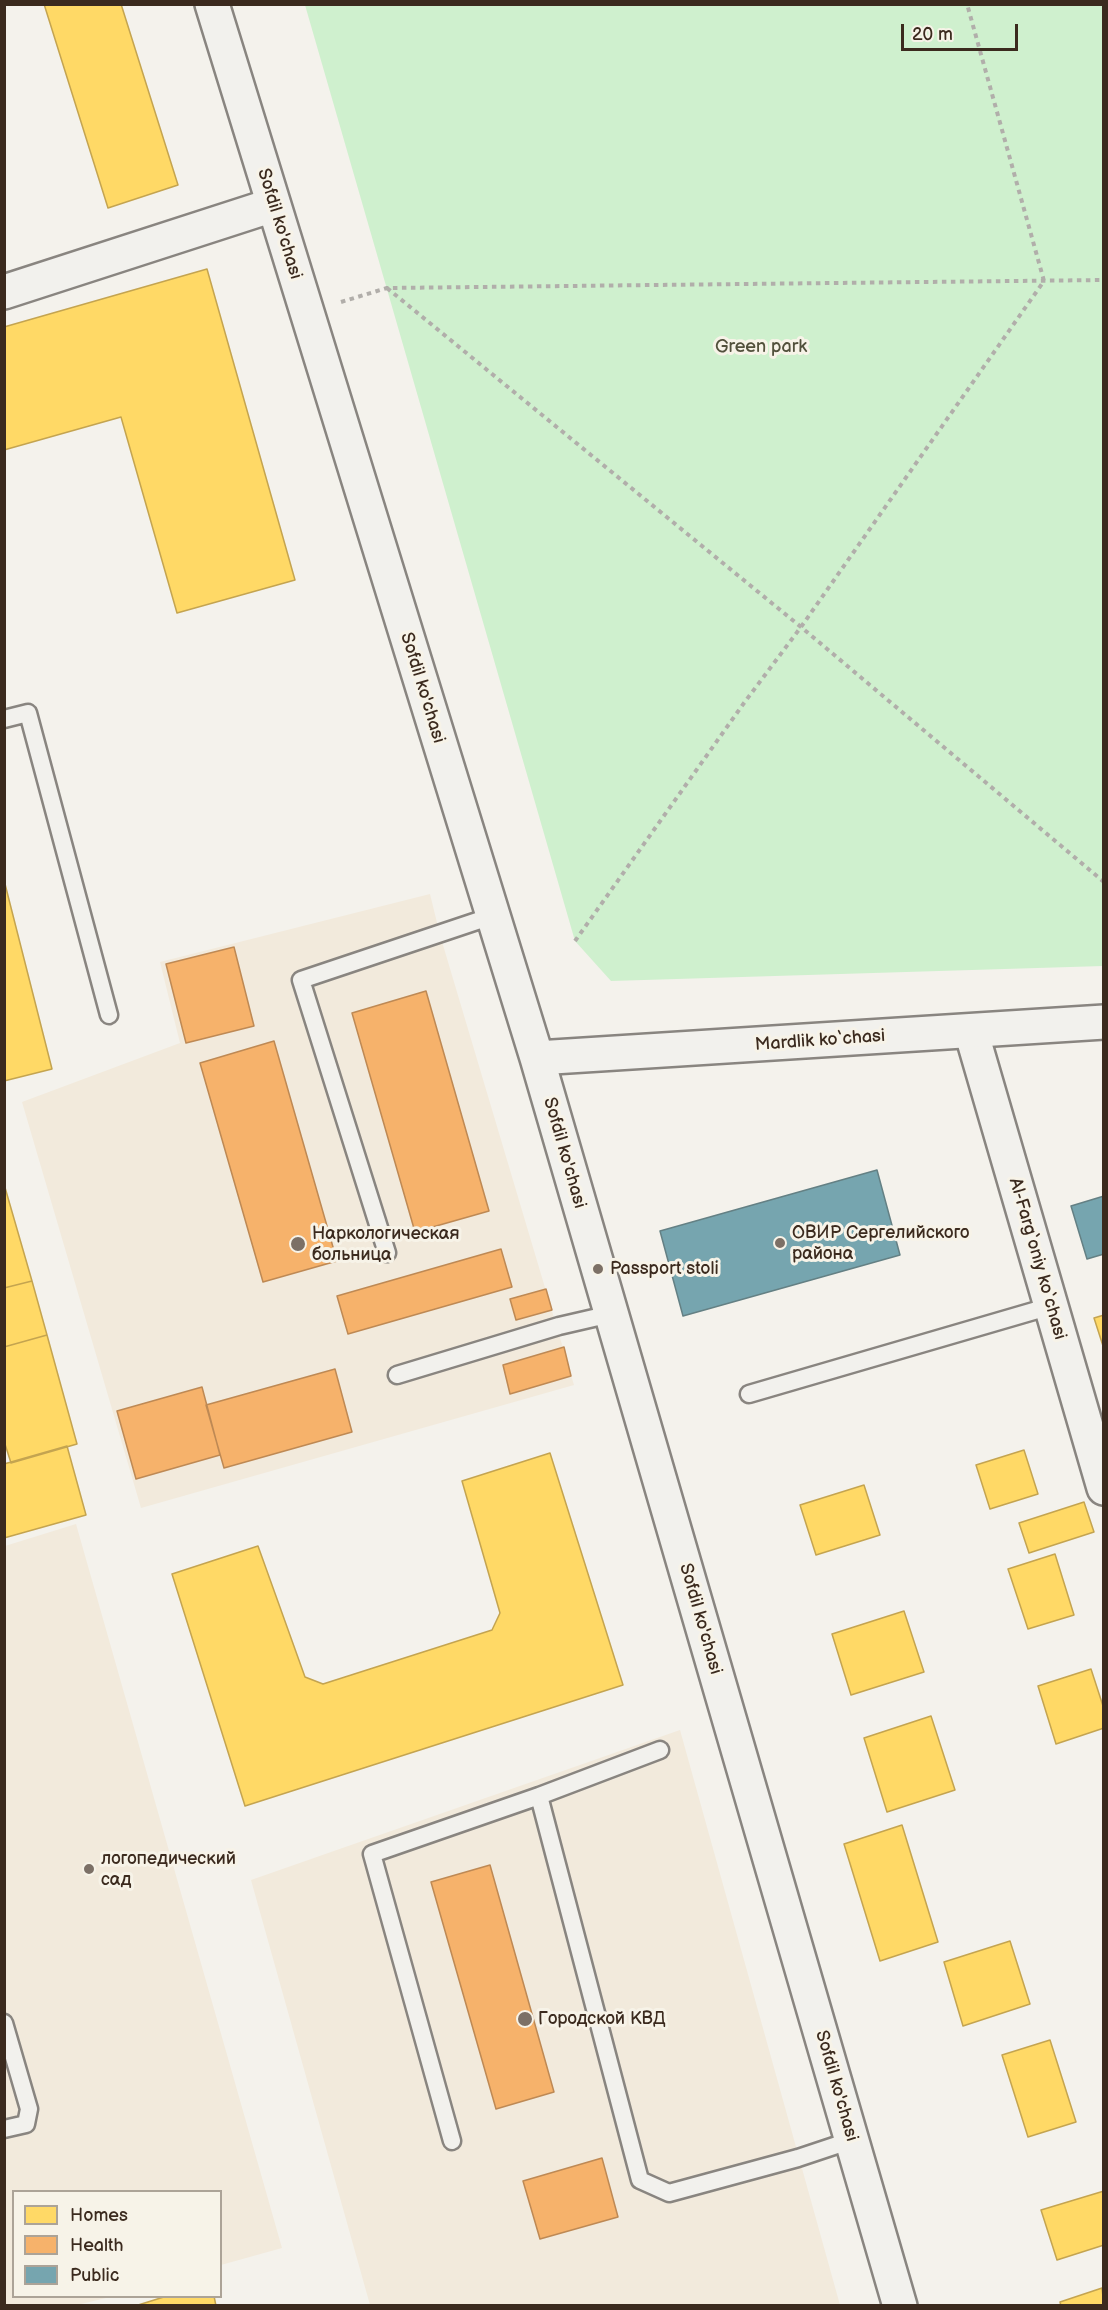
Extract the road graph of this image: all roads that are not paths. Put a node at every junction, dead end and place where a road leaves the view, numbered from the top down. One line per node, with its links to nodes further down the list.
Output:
1 (212, 4): 2 (street, Sofdil ko'chasi)
2 (273, 206): 3 (street); 5 (street, Sofdil ko'chasi)
3 (4, 292)
4 (4, 718): 6 (lane)
5 (492, 916): 9 (street, Sofdil ko'chasi); 10 (lane)
6 (109, 1015)
7 (1104, 1022): 8 (street, Mardlik ko‘chasi)
8 (971, 1031): 9 (street, Mardlik ko‘chasi); 11 (street, Al-Farg‘oniy ko‘chasi)
9 (537, 1058): 12 (street, Sofdil ko'chasi)
10 (387, 1253)
11 (1051, 1306): 14 (lane); 15 (street, Al-Farg‘oniy ko‘chasi)
12 (612, 1314): 13 (lane); 20 (street, Sofdil ko'chasi)
13 (397, 1375)
14 (749, 1394)
15 (1104, 1488)
16 (660, 1750): 17 (lane)
17 (539, 1796): 20 (lane); 21 (lane)
18 (4, 2023): 19 (lane)
19 (4, 2129)
20 (852, 2140): 22 (street, Sofdil ko'chasi)
21 (452, 2141)
22 (900, 2306)

